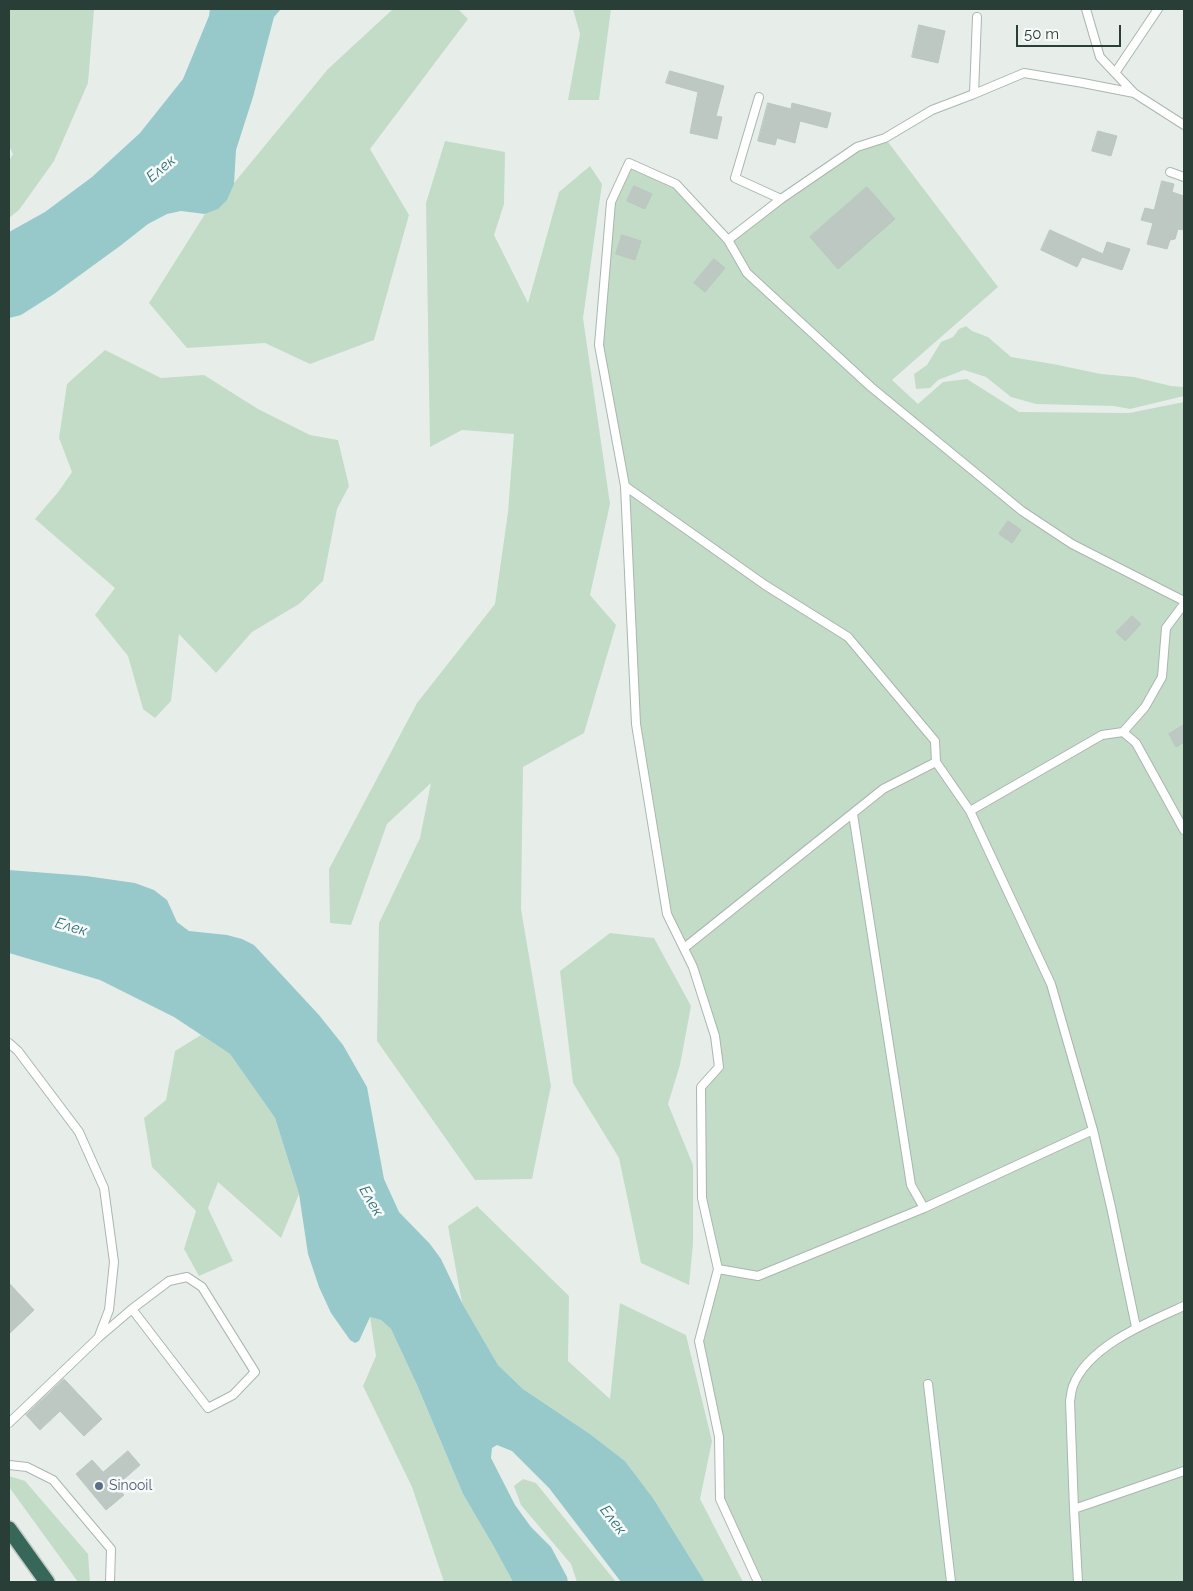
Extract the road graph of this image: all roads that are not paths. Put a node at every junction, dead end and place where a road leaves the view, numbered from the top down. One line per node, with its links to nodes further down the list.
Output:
1 (1086, 9): 4 (lane)
2 (1158, 9): 4 (lane)
3 (977, 17): 6 (lane)
4 (1115, 73): 5 (lane)
5 (1134, 93): 6 (lane); 8 (lane)
6 (974, 94): 11 (lane)
7 (759, 97): 11 (lane)
8 (1184, 125)
9 (1170, 172): 10 (lane)
10 (1184, 177)
11 (781, 199): 12 (lane)
12 (728, 240): 13 (lane); 14 (lane)
13 (625, 486): 16 (lane); 20 (lane)
14 (1184, 602): 15 (lane)
15 (1123, 732): 17 (lane); 19 (lane)
16 (936, 762): 17 (lane); 18 (lane)
17 (970, 811): 22 (lane)
18 (853, 814): 20 (lane); 23 (lane)
19 (1184, 830)
20 (684, 948): 24 (lane)
21 (9, 1044): 28 (lane)
22 (1093, 1130): 23 (lane); 27 (lane)
23 (924, 1208): 24 (lane)
24 (718, 1269): 37 (lane)
25 (1184, 1306): 27 (lane)
26 (132, 1309): 26 (lane); 28 (lane)
27 (1136, 1327): 33 (lane)
28 (98, 1338): 30 (lane)
29 (928, 1384): 38 (lane)
30 (9, 1423)
31 (9, 1465): 36 (lane)
32 (1184, 1471): 33 (lane)
33 (1074, 1509): 39 (lane)
34 (9, 1529): 35 (highway)
35 (47, 1582)
36 (110, 1582)
37 (758, 1582)
38 (951, 1582)
39 (1078, 1582)

